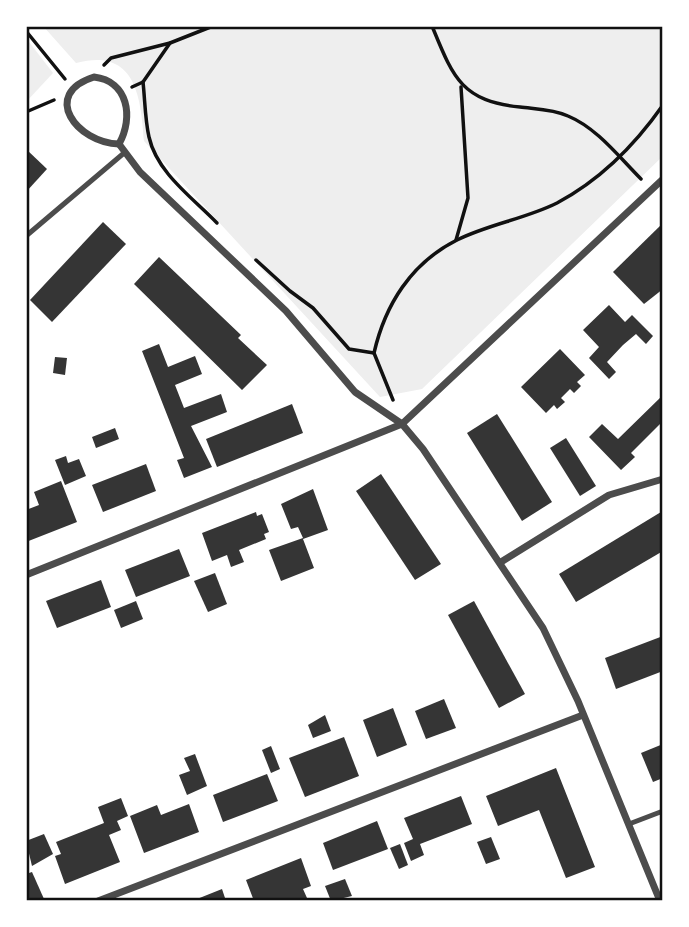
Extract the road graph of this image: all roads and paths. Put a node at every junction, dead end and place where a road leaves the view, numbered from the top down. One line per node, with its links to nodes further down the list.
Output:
1 (213, 26): 4 (path)
2 (432, 26): 7 (path)
3 (28, 32): 8 (path)
4 (170, 43): 5 (path); 6 (path)
5 (94, 77): 8 (street); 9 (street)
6 (143, 82): 9 (path); 17 (path)
7 (461, 87): 14 (path); 19 (path)
8 (71, 92): 11 (path); 12 (street)
9 (121, 93): 12 (street)
10 (663, 105): 14 (path)
11 (26, 112)
12 (119, 144): 13 (street)
13 (124, 153): 18 (lane); 22 (street)
14 (620, 158): 16 (path); 19 (path)
15 (663, 179): 16 (street)
16 (650, 188): 22 (street)
17 (218, 224)
18 (26, 236)
19 (456, 240): 21 (path)
20 (254, 258): 21 (path)
21 (374, 353): 22 (path)
22 (402, 424): 24 (street); 25 (street)
23 (663, 479): 24 (street)
24 (501, 562): 26 (street)
25 (26, 575)
26 (583, 715): 28 (street); 29 (street)
27 (663, 811): 28 (lane)
28 (629, 824): 30 (street)
29 (98, 901)
30 (660, 901)

